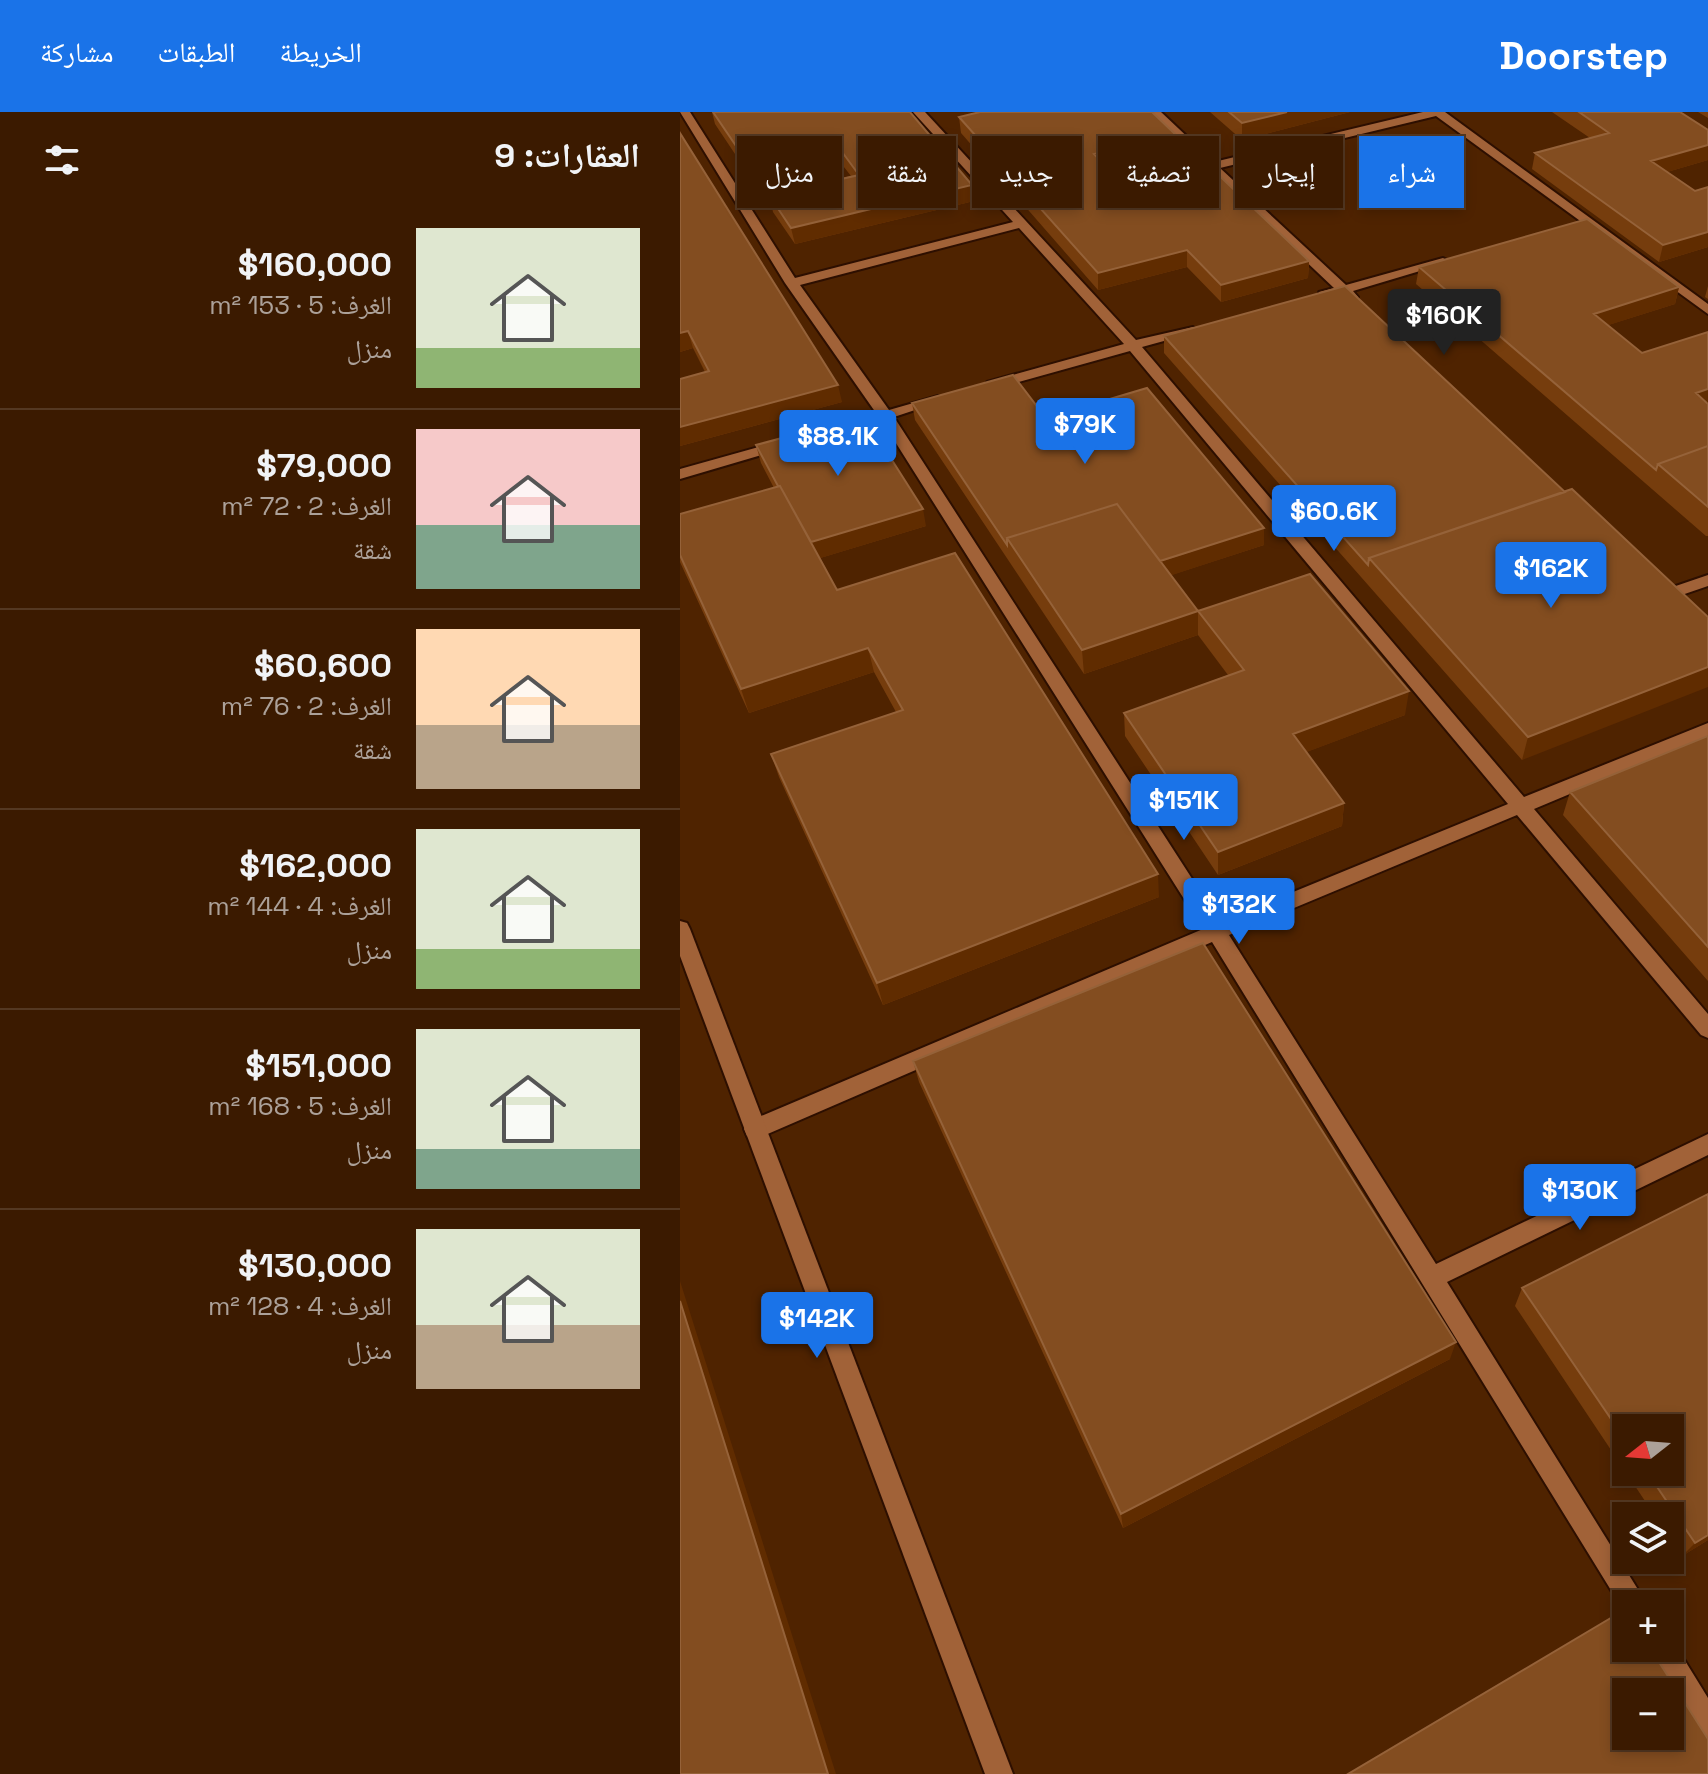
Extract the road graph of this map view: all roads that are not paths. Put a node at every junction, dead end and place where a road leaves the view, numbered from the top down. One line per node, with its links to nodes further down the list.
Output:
1 (919, 112): 9 (street)
2 (1154, 112): 5 (street)
3 (1438, 112): 6 (street); 8 (street)
4 (688, 114): 12 (street)
5 (1180, 136)
6 (1219, 164)
7 (1219, 173): 13 (street)
8 (1590, 220): 10 (street); 15 (street)
9 (1019, 224): 12 (street); 18 (street)
10 (1575, 224)
11 (1452, 259): 13 (street)
12 (792, 283): 19 (street)
13 (1344, 289): 14 (street); 16 (street)
14 (1314, 297)
15 (1708, 310)
16 (1367, 311)
17 (1208, 325): 18 (street)
18 (1132, 344): 19 (street); 26 (street)
19 (885, 415): 20 (street); 28 (street)
20 (826, 432)
21 (797, 440): 22 (street)
22 (680, 474)
23 (1708, 580): 24 (street)
24 (1669, 593)
25 (1708, 729): 26 (street)
26 (1520, 806): 28 (street); 29 (street)
27 (680, 929): 30 (street)
28 (1216, 932): 30 (street); 32 (street)
29 (1708, 1029)
30 (755, 1129): 36 (street)
31 (1708, 1144): 32 (street)
32 (1432, 1278): 33 (street)
33 (1625, 1590)
34 (1670, 1662): 35 (street)
35 (1708, 1724)
36 (999, 1774)

